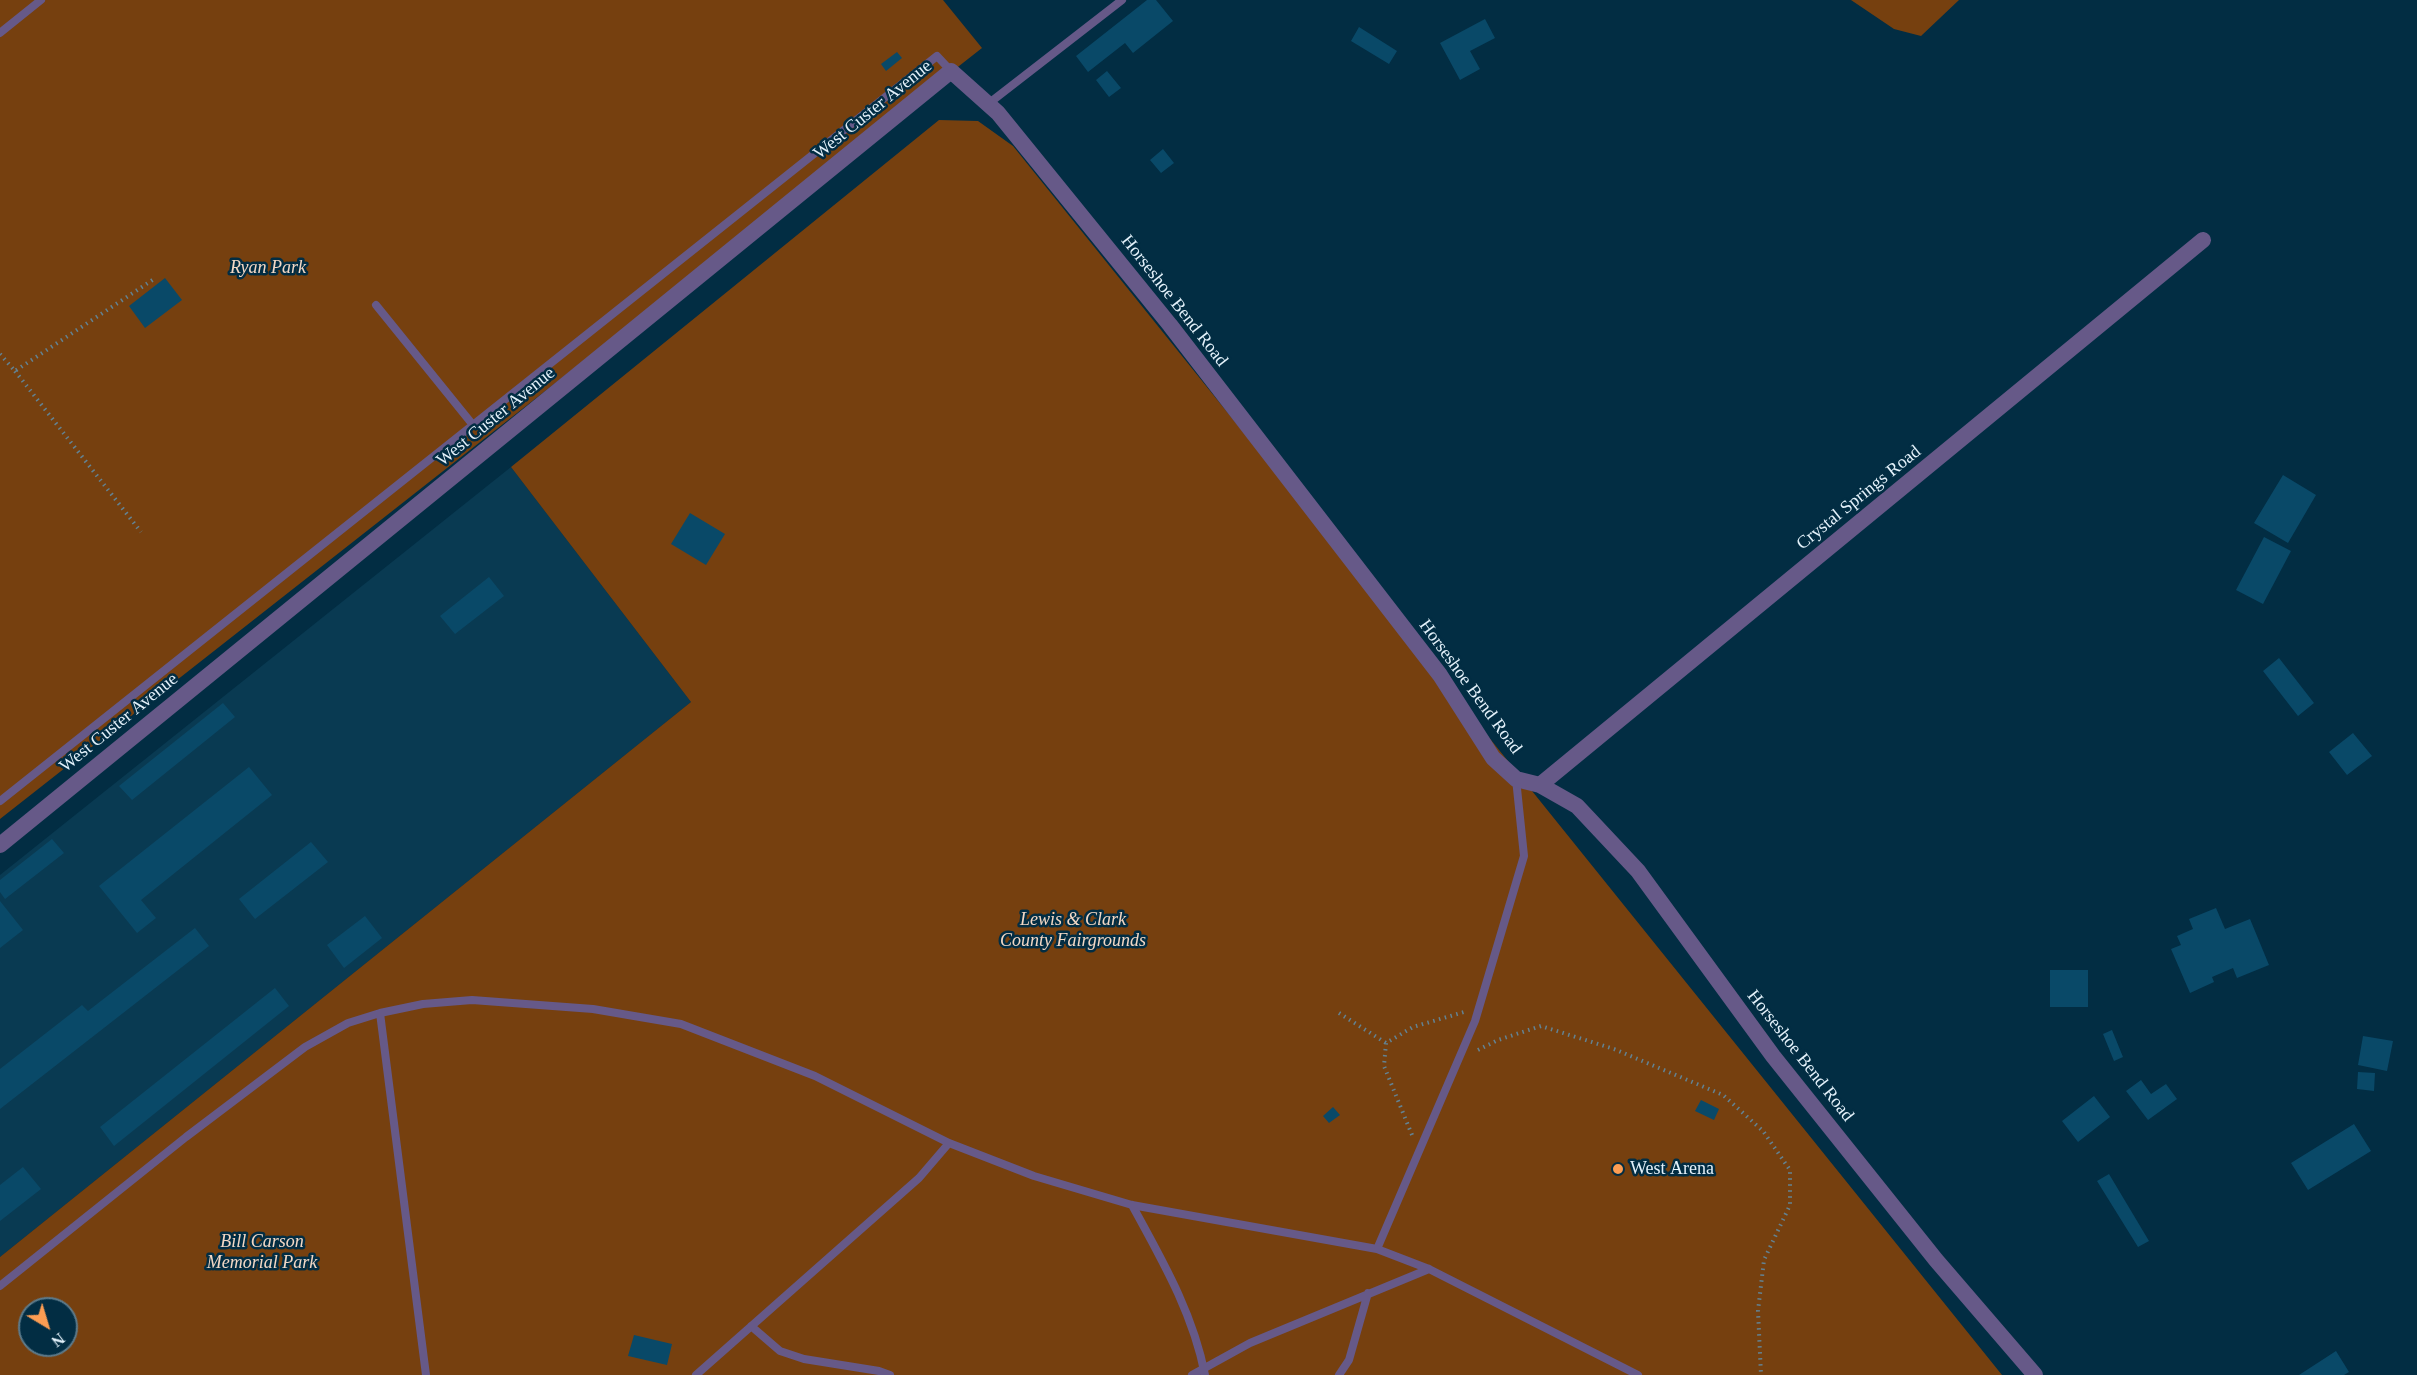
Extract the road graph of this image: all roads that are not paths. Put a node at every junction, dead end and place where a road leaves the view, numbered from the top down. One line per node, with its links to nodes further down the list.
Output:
1 (41, 0): 3 (lane)
2 (1122, 0): 5 (lane)
3 (0, 33)
4 (951, 71): 5 (street, West Custer Avenue); 9 (lane); 13 (street, West Custer Avenue)
5 (988, 104): 6 (street, West Custer Avenue)
6 (1012, 130): 10 (street, Horseshoe Bend Road)
7 (2203, 240): 11 (street, Crystal Springs Road)
8 (376, 305): 9 (lane)
9 (473, 425): 12 (lane)
10 (1516, 779): 11 (street, Horseshoe Bend Road); 17 (lane)
11 (1540, 785): 29 (street, Horseshoe Bend Road)
12 (0, 801)
13 (0, 845)
14 (380, 1013): 15 (lane); 19 (lane); 23 (lane)
15 (949, 1143): 16 (lane); 21 (lane)
16 (1132, 1205): 17 (lane); 22 (lane)
17 (1377, 1249): 18 (lane)
18 (1430, 1269): 20 (lane); 28 (lane)
19 (0, 1286)
20 (1368, 1293): 22 (lane); 27 (lane)
21 (751, 1326): 24 (lane); 25 (lane)
22 (1204, 1372): 26 (lane)
23 (426, 1375)
24 (696, 1375)
25 (890, 1375)
26 (1192, 1375)
27 (1340, 1375)
28 (1638, 1375)
29 (2035, 1375)

